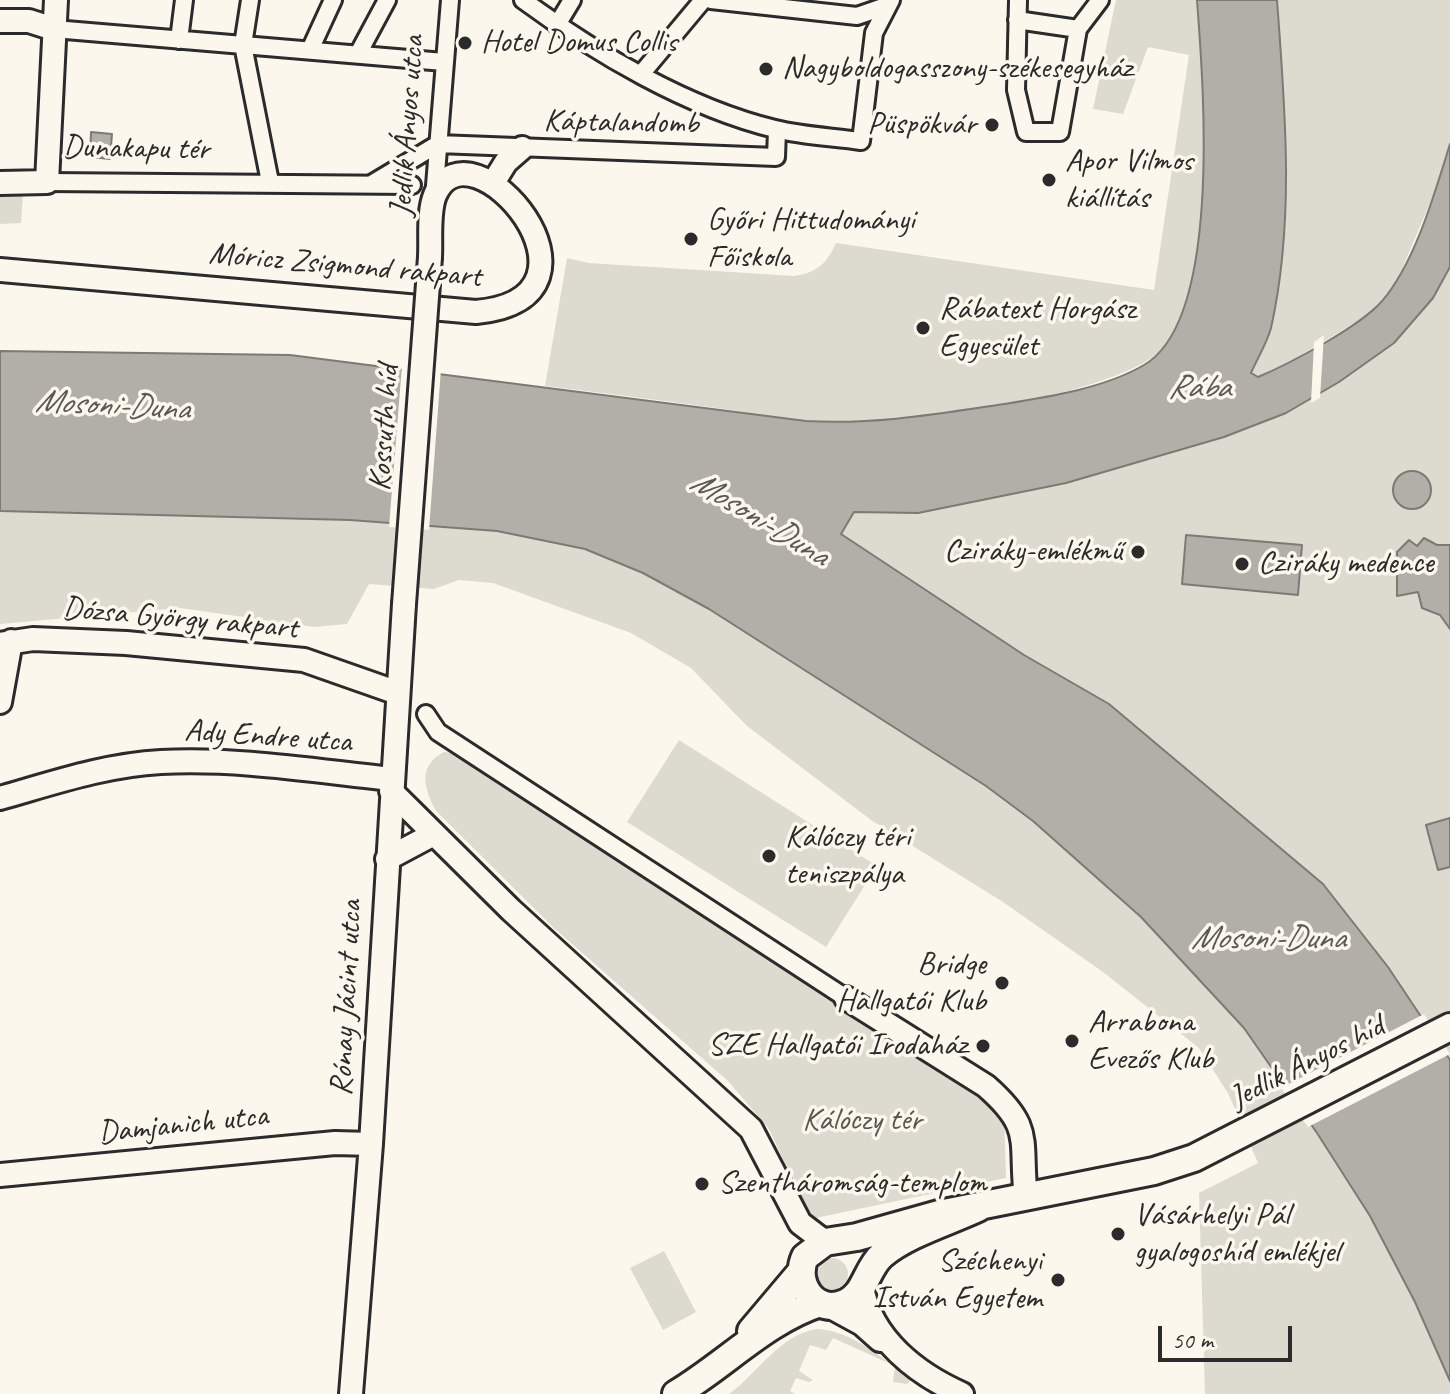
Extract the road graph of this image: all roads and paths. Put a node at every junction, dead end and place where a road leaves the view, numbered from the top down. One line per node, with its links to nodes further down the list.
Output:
1 (56, 0): 17 (street, Dunakapu tér)
2 (184, 0): 19 (street)
3 (250, 0): 20 (street)
4 (333, 0): 21 (street)
5 (387, 0): 22 (street)
6 (450, 0): 23 (street, Jedlik Ányos utca)
7 (523, 0): 16 (street, Káptalandomb)
8 (572, 0): 16 (street)
9 (703, 0): 24 (street, Káptalandomb)
10 (711, 0): 13 (street)
11 (1018, 0): 14 (street)
12 (1100, 0): 18 (street)
13 (889, 3): 25 (street, Káptalandomb)
14 (1017, 20): 18 (street); 18 (street)
15 (0, 21): 17 (street)
16 (557, 25): 24 (street, Káptalandomb)
17 (54, 29): 19 (street); 29 (street, Dunakapu tér)
18 (1078, 29)
19 (179, 40): 20 (street)
20 (243, 45): 21 (street); 30 (street)
21 (310, 50): 22 (street)
22 (358, 54): 23 (street)
23 (444, 62): 26 (street, Jedlik Ányos utca)
24 (642, 73): 25 (street, Káptalandomb)
25 (777, 130): 27 (street, Káptalandomb)
26 (438, 144): 27 (street, Káptalandomb); 28 (street); 33 (street); 35 (street, Jedlik Ányos utca)
27 (522, 148): 32 (street)
28 (449, 158)
29 (47, 182): 30 (street, Dunakapu tér); 31 (street)
30 (270, 182): 33 (street, Dunakapu tér)
31 (0, 183)
32 (493, 183): 35 (street); 37 (street, Móricz Zsigmond rakpart)
33 (372, 184): 34 (street, Dunakapu tér)
34 (412, 185)
35 (433, 199): 36 (street, Jedlik Ányos utca)
36 (430, 257): 38 (street, Kossuth híd, bridge)
37 (0, 270)
38 (404, 604): 40 (street, Rónay Jácint utca)
39 (5, 642): 40 (street, Dózsa György rakpart); 41 (street)
40 (398, 693): 43 (street, Rónay Jácint utca)
41 (0, 702)
42 (426, 714): 47 (street)
43 (392, 785): 44 (street, Ady Endre utca); 45 (street); 46 (street, Rónay Jácint utca)
44 (0, 798)
45 (432, 835): 46 (street); 53 (street)
46 (387, 859): 49 (street, Rónay Jácint utca)
47 (846, 998): 51 (street)
48 (1450, 1027): 51 (street, Jedlik Ányos híd)
49 (371, 1144): 50 (street, Damjanich utca); 59 (street, Rónay Jácint utca)
50 (0, 1175)
51 (1026, 1198): 52 (street)
52 (978, 1208): 53 (street); 55 (street)
53 (831, 1242): 54 (street); 55 (street)
54 (800, 1273): 56 (street); 58 (street)
55 (864, 1282): 56 (street); 57 (street)
56 (824, 1305): 57 (street); 58 (street)
57 (903, 1357): 61 (street)
58 (725, 1360): 60 (street)
59 (351, 1394)
60 (676, 1394)
61 (962, 1394)

